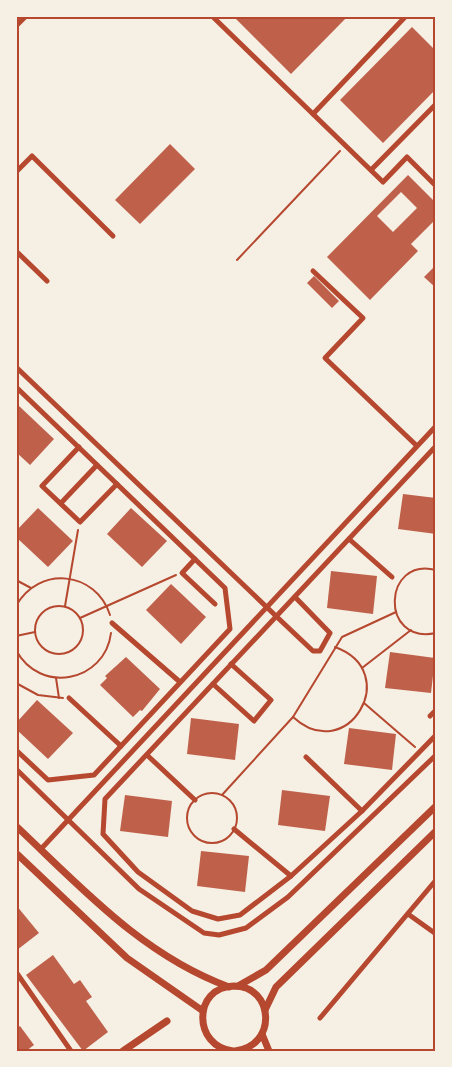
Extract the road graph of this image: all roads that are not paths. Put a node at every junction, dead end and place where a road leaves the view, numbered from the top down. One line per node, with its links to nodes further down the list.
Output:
1 (26, 16): 4 (street)
2 (212, 16): 6 (street)
3 (406, 16): 6 (street)
4 (16, 26)
5 (436, 104): 7 (street)
6 (313, 114): 7 (street)
7 (371, 170): 9 (street)
8 (16, 172): 10 (street)
9 (436, 186)
10 (113, 236)
11 (16, 251): 13 (street)
12 (313, 271): 17 (street)
13 (47, 281)
14 (16, 367): 28 (street)
15 (16, 387): 19 (street)
16 (436, 426): 17 (street)
17 (417, 446): 28 (street)
18 (435, 447): 23 (street)
19 (79, 448): 20 (street); 22 (street)
20 (97, 465): 21 (street); 22 (street)
21 (116, 484): 22 (street); 24 (street)
22 (61, 503)
23 (349, 539): 25 (street); 26 (street)
24 (195, 559): 27 (street); 32 (street)
25 (392, 577)
26 (295, 597): 29 (street); 29 (street)
27 (214, 604)
28 (267, 606): 29 (street); 47 (street)
29 (277, 617): 31 (street)
30 (112, 623): 32 (street)
31 (232, 664): 33 (street); 33 (street)
32 (180, 682): 38 (street)
33 (213, 684): 40 (street)
34 (69, 698): 38 (street)
35 (436, 710): 36 (street)
36 (430, 716)
37 (436, 735): 46 (street)
38 (121, 746): 39 (street)
39 (16, 750)
40 (147, 754): 44 (street); 55 (street)
41 (436, 755): 47 (street)
42 (306, 756): 46 (street)
43 (16, 769): 47 (street)
44 (195, 800)
45 (436, 806): 61 (street)
46 (362, 811): 55 (street)
47 (69, 820): 51 (street)
48 (16, 826): 51 (street)
49 (234, 829): 55 (street)
50 (436, 831): 62 (street)
51 (41, 850): 60 (street)
52 (16, 853): 53 (street)
53 (22, 858): 54 (street); 63 (street)
54 (16, 865)
55 (291, 876)
56 (436, 880): 57 (street)
57 (408, 914): 58 (street); 64 (street)
58 (436, 934)
59 (16, 972): 67 (street)
60 (229, 986): 61 (street); 63 (street)
61 (238, 986): 62 (street)
62 (265, 1010): 66 (street)
63 (202, 1011): 69 (street)
64 (320, 1018)
65 (167, 1021): 68 (street)
66 (262, 1034): 69 (street); 70 (street)
67 (71, 1051)
68 (123, 1051)
69 (230, 1051)
70 (270, 1051)

